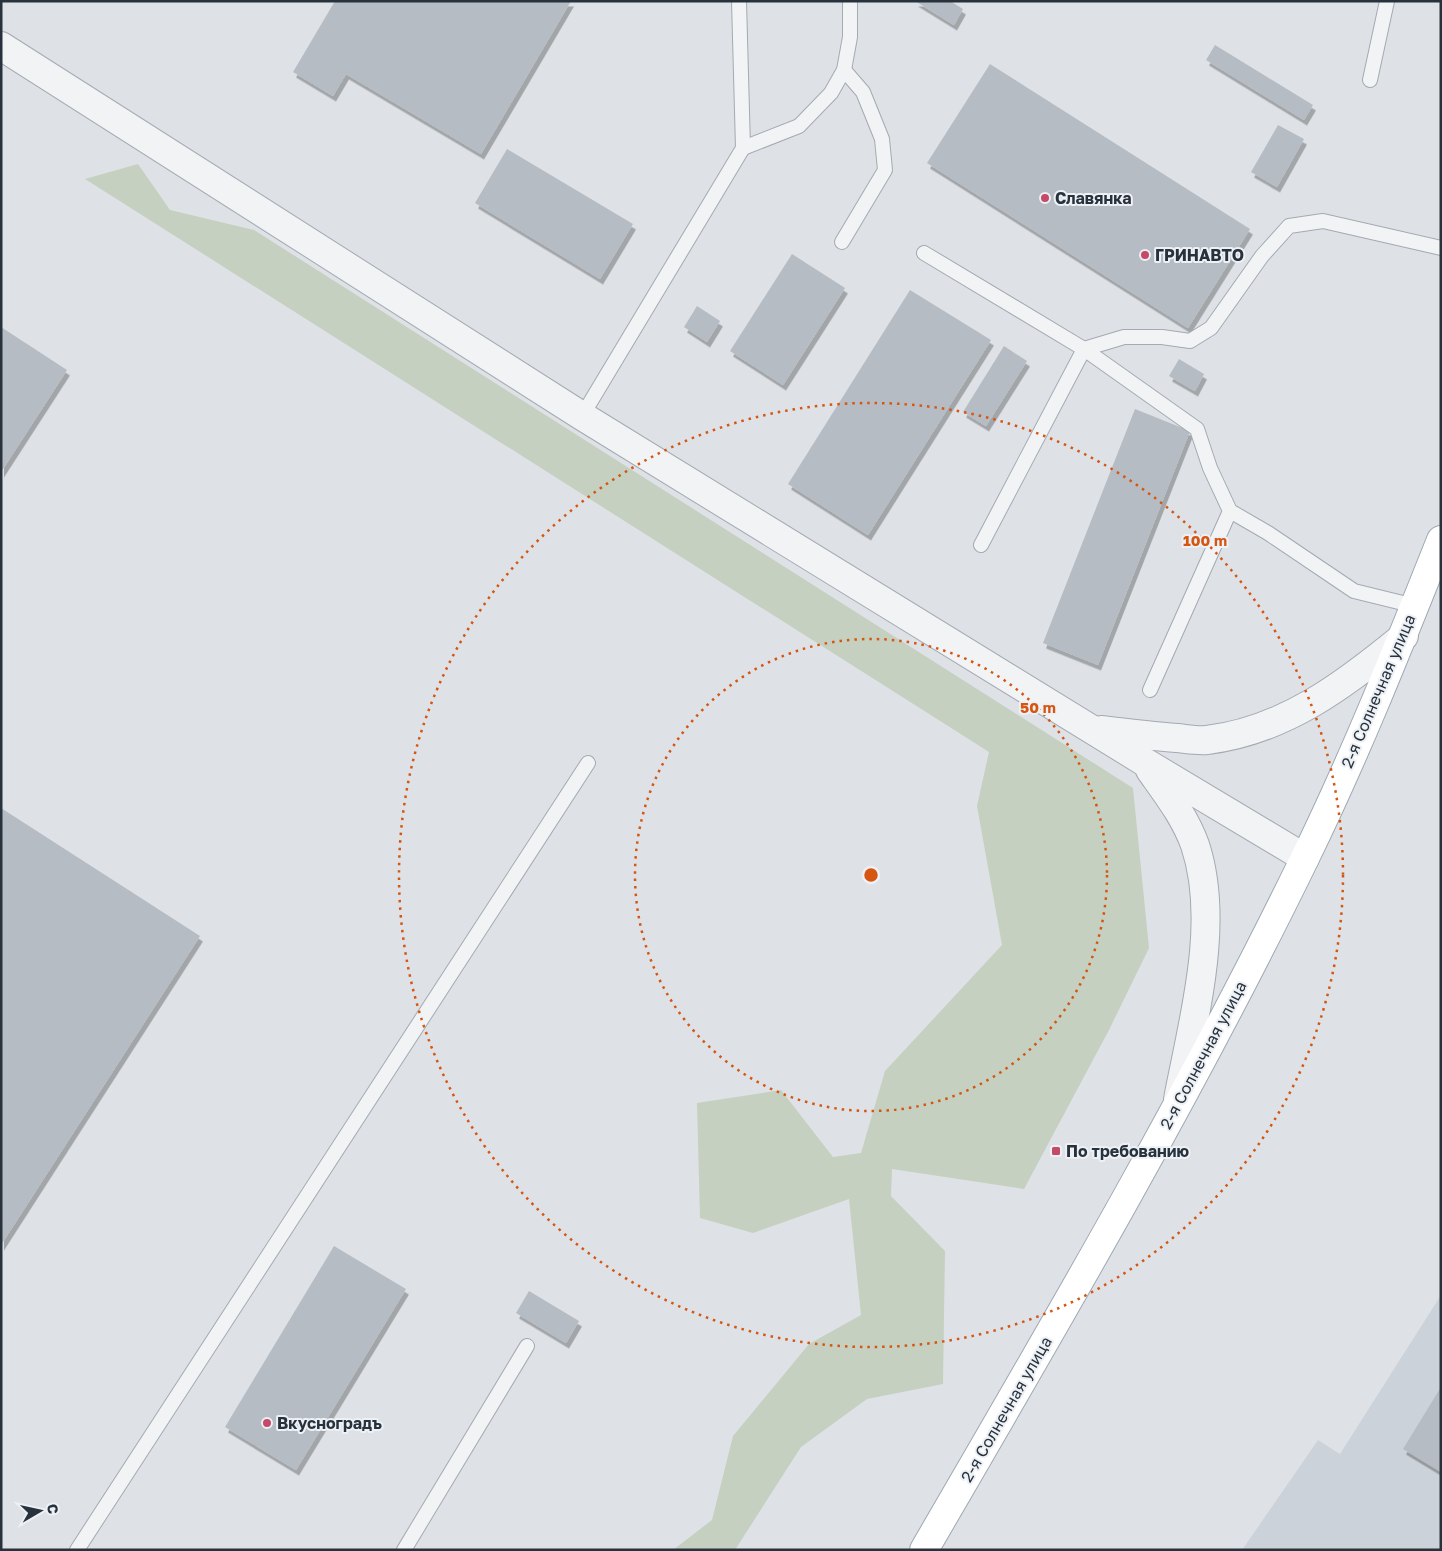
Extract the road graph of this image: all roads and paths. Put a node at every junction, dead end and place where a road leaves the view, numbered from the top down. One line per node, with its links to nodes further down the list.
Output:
1 (739, 1): 7 (lane)
2 (850, 1): 5 (lane)
3 (1388, 1): 6 (lane)
4 (1, 46): 12 (street)
5 (844, 70): 7 (lane); 8 (lane)
6 (1370, 80)
7 (743, 148): 12 (lane)
8 (842, 242)
9 (1441, 248): 11 (lane)
10 (924, 253): 11 (lane)
11 (1084, 349): 13 (lane); 15 (lane)
12 (582, 416): 19 (street)
13 (1230, 511): 16 (lane); 18 (lane)
14 (1441, 540): 16 (main road, 2-я Солнечная улица)
15 (981, 546)
16 (1415, 606): 17 (main road, 2-я Солнечная улица)
17 (1404, 636): 19 (street); 22 (main road, 2-я Солнечная улица)
18 (1150, 690)
19 (1092, 729): 20 (street)
20 (1143, 761): 22 (street); 23 (street)
21 (588, 763): 25 (lane)
22 (1305, 858): 23 (main road, 2-я Солнечная улица)
23 (1176, 1108): 27 (main road, 2-я Солнечная улица)
24 (527, 1346): 26 (lane)
25 (77, 1550)
26 (404, 1550)
27 (924, 1550)

